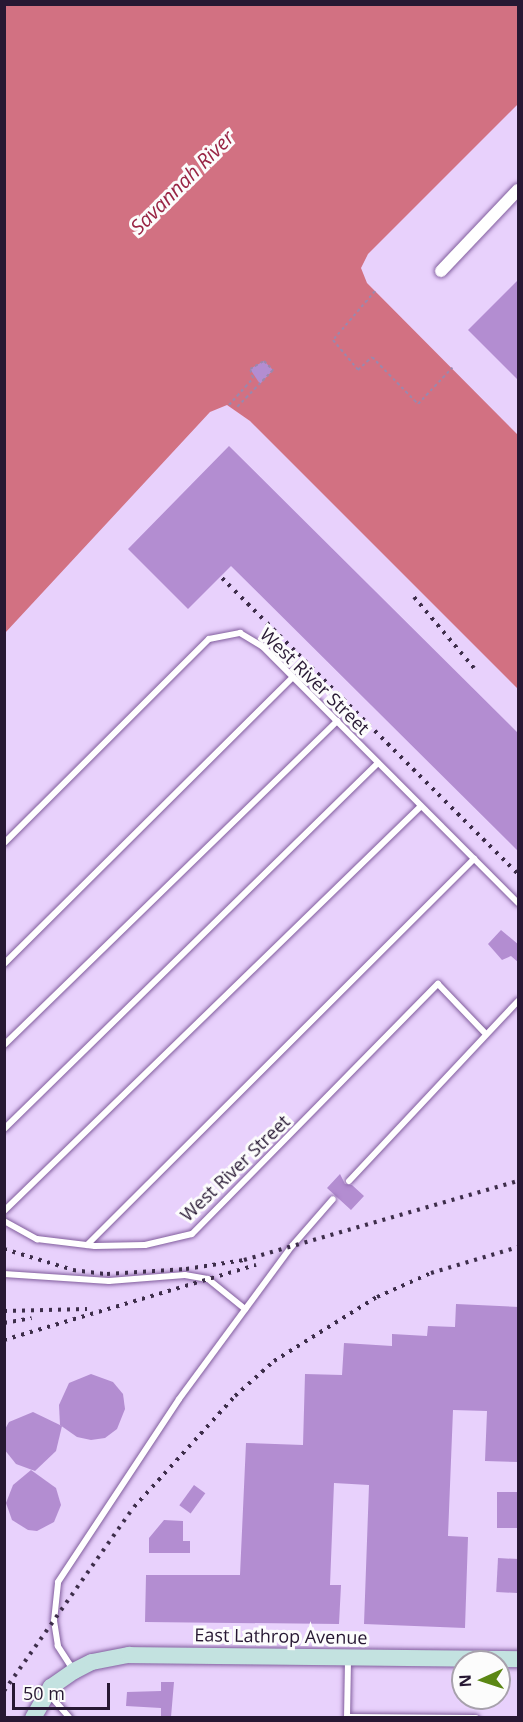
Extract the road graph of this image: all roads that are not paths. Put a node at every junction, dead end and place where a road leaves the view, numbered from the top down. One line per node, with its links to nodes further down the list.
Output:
1 (519, 190): 2 (street)
2 (441, 271)
3 (292, 677): 4 (lane, West River Street); 7 (lane, West River Street); 10 (lane)
4 (337, 721): 5 (lane, West River Street); 13 (lane)
5 (378, 763): 6 (lane, West River Street); 14 (lane)
6 (421, 806): 8 (lane, West River Street); 17 (lane)
7 (4, 843)
8 (474, 859): 9 (lane, West River Street); 19 (lane)
9 (519, 903)
10 (4, 964)
11 (519, 1001): 12 (lane)
12 (486, 1034): 15 (lane); 19 (lane, West River Street)
13 (4, 1045)
14 (4, 1130)
15 (349, 1181)
16 (333, 1199): 21 (lane)
17 (4, 1211)
18 (4, 1221): 19 (lane, West River Street)
19 (87, 1245)
20 (4, 1274): 21 (lane)
21 (245, 1309): 24 (lane)
22 (348, 1656): 23 (street, East Lathrop Avenue); 24 (street, East Lathrop Avenue); 26 (lane)
23 (519, 1659)
24 (74, 1671): 25 (street, East Lathrop Avenue)
25 (50, 1690): 28 (street); 29 (lane)
26 (347, 1717): 27 (lane)
27 (461, 1717): 30 (lane)
28 (33, 1718)
29 (70, 1718)
30 (476, 1718)

